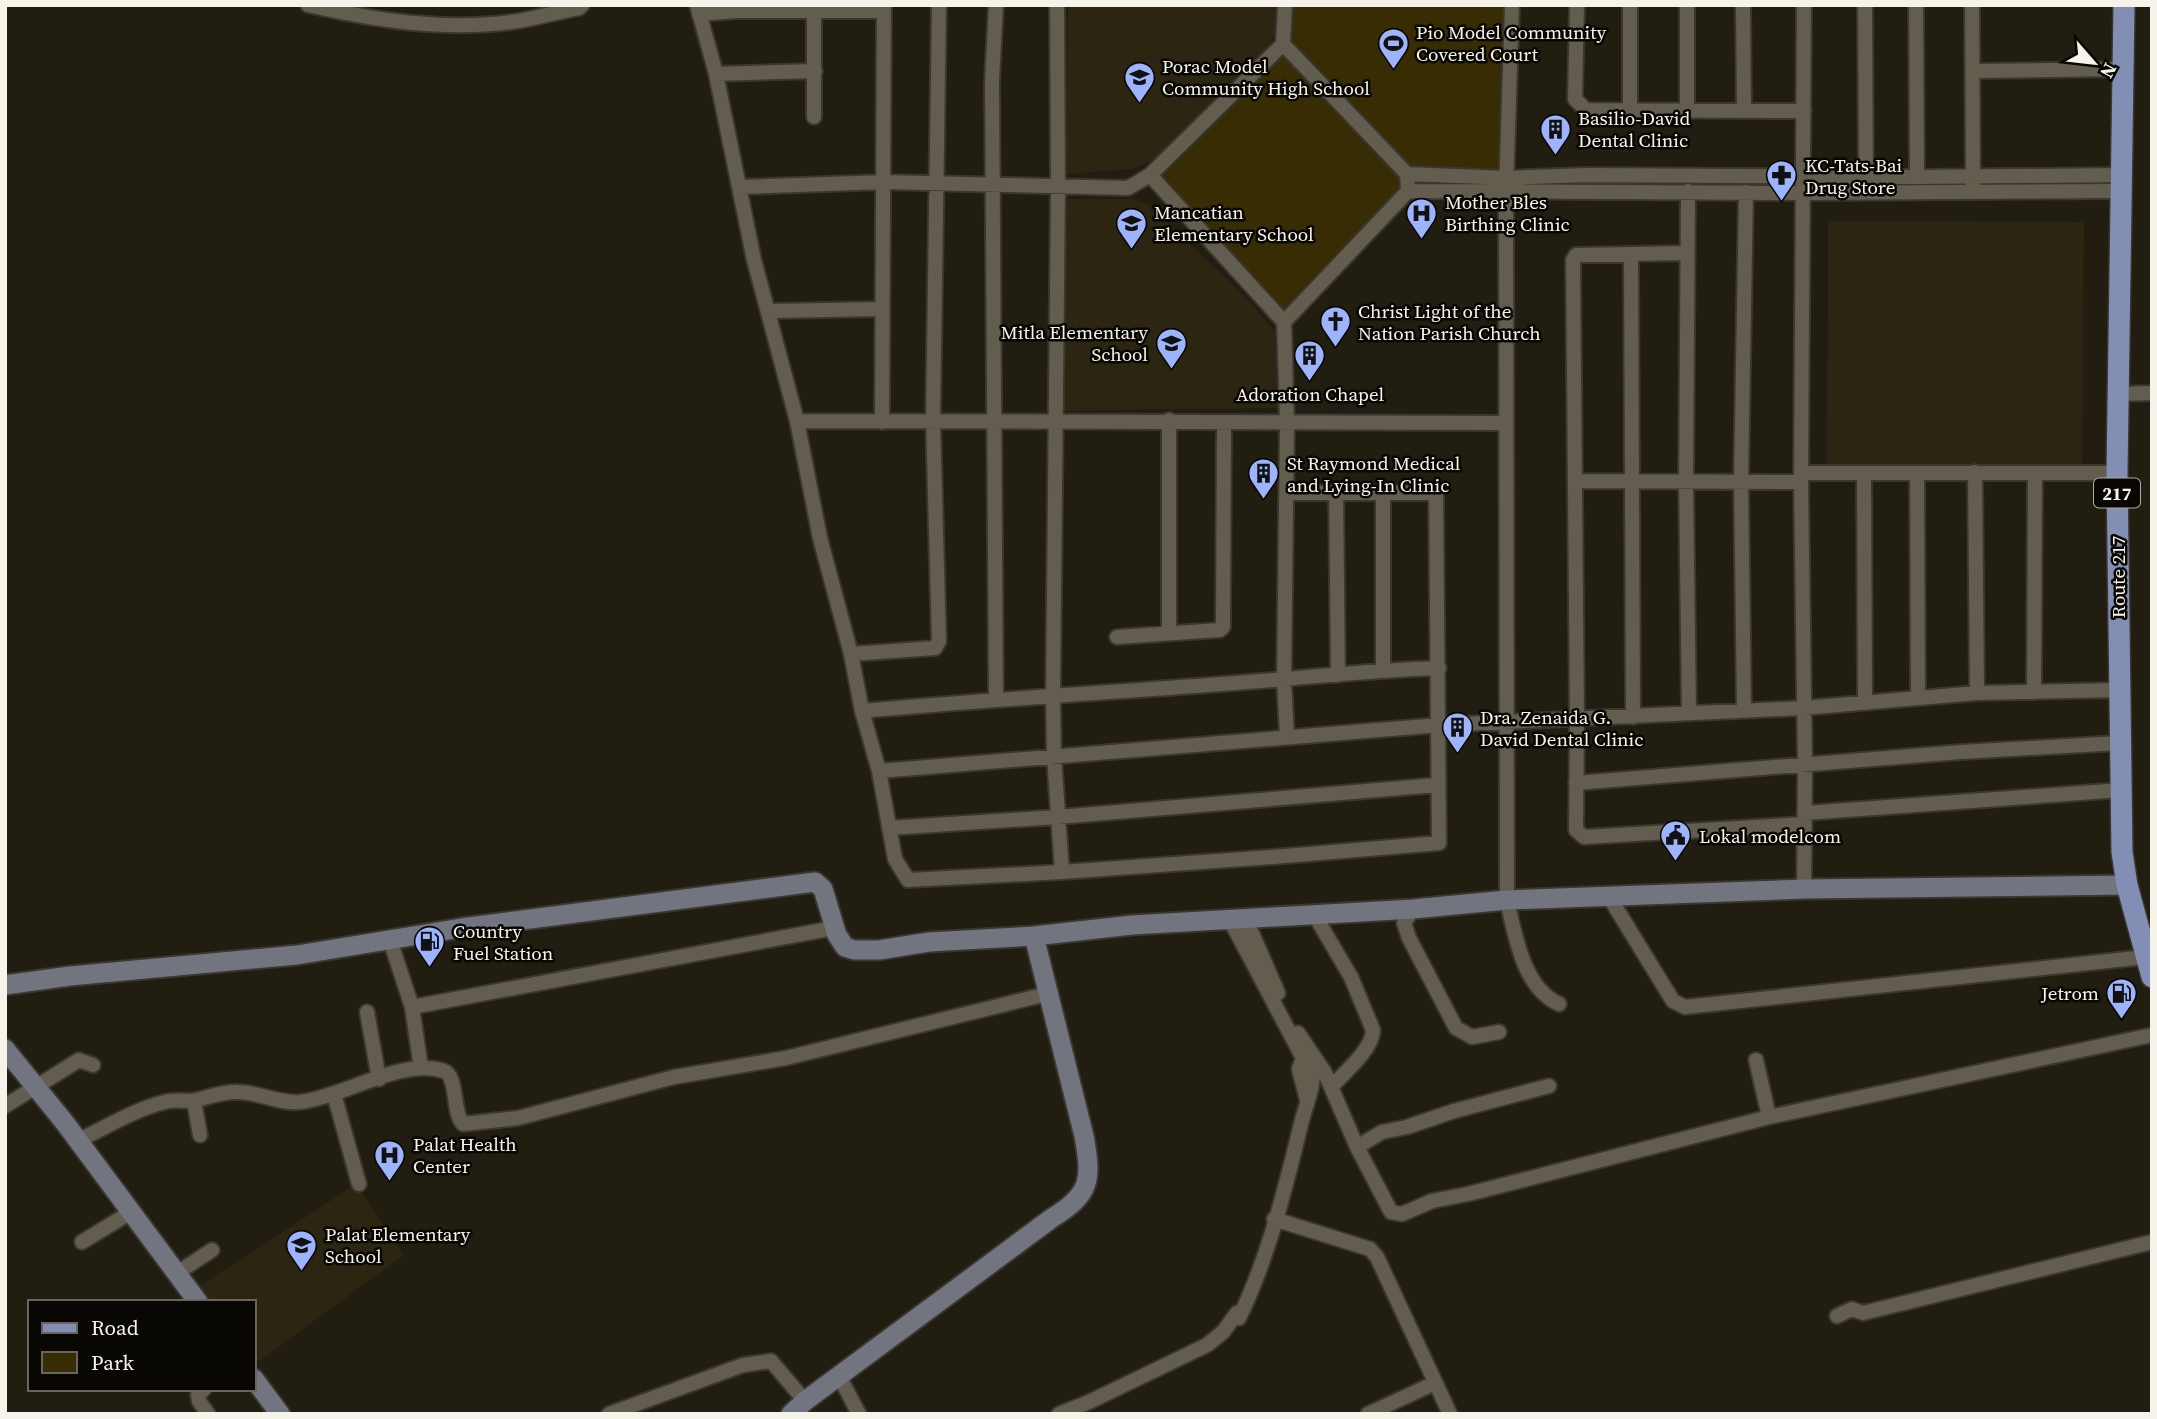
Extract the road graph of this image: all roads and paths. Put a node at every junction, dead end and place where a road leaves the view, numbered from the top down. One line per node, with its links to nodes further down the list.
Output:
1 (308, 5): 2 (street)
2 (582, 5)
3 (939, 5): 38 (street)
4 (996, 5): 40 (street)
5 (1057, 5): 41 (street)
6 (1285, 5): 20 (street)
7 (1512, 5): 39 (street)
8 (1577, 5): 25 (street)
9 (1630, 5): 25 (street)
10 (1687, 5): 26 (street)
11 (1743, 5): 27 (street)
12 (1804, 5): 28 (street)
13 (1865, 5): 33 (street)
14 (1916, 5): 34 (street)
15 (1972, 5): 23 (street)
16 (2124, 5): 21 (main road, Route 217 / 217)
17 (884, 8): 19 (street); 36 (street)
18 (698, 10): 19 (street); 24 (street)
19 (814, 11): 22 (street)
20 (1283, 44): 30 (street); 31 (street)
21 (2123, 69): 23 (street); 37 (main road, Route 217 / 217)
22 (815, 71): 24 (street); 29 (street)
23 (1973, 71): 35 (street)
24 (716, 74): 42 (street)
25 (1630, 110): 26 (street)
26 (1687, 110): 27 (street)
27 (1744, 111): 28 (street)
28 (1804, 111): 32 (street)
29 (814, 117)
30 (1407, 174): 39 (street); 43 (street)
31 (1150, 175): 41 (street); 52 (street)
32 (1804, 177): 33 (street); 39 (street); 47 (street)
33 (1866, 177): 34 (street)
34 (1917, 177): 35 (street)
35 (1973, 177): 37 (street); 46 (street)
36 (885, 182): 38 (street); 42 (street); 50 (street)
37 (2122, 183): 46 (street); 54 (main road, Route 217 / 217)
38 (936, 184): 40 (street); 55 (street)
39 (1507, 184): 43 (street); 44 (street); 62 (street)
40 (993, 186): 41 (street); 60 (street)
41 (1058, 186): 57 (street)
42 (739, 187): 51 (street)
43 (1408, 191): 52 (street)
44 (1688, 191): 45 (street); 48 (street)
45 (1746, 192): 47 (street); 72 (street)
46 (1973, 192): 47 (street)
47 (1804, 193): 69 (street)
48 (1687, 253): 49 (street); 73 (street)
49 (1631, 254): 70 (street); 71 (street)
50 (881, 309): 51 (street); 59 (street)
51 (769, 312): 56 (street)
52 (1284, 322): 63 (street)
53 (2152, 393): 54 (street)
54 (2120, 394): 65 (main road, Route 217 / 217)
55 (933, 420): 59 (street); 60 (street); 79 (street)
56 (797, 421): 59 (street); 79 (street)
57 (1055, 421): 58 (street); 60 (street); 87 (street)
58 (1169, 421): 61 (street); 77 (street)
59 (882, 422)
60 (993, 422): 88 (street)
61 (1224, 422): 63 (street); 77 (street)
62 (1505, 423): 63 (street); 97 (street)
63 (1287, 424): 75 (street)
64 (1975, 472): 66 (street); 67 (street); 86 (street)
65 (2117, 472): 67 (street); 84 (main road, Route 217 / 217)
66 (1917, 473): 68 (street); 89 (street)
67 (2035, 473): 85 (street)
68 (1864, 474): 69 (street); 90 (street)
69 (1801, 477): 72 (street); 91 (street)
70 (1576, 481): 71 (street); 96 (street)
71 (1631, 481): 73 (street); 95 (street)
72 (1741, 481): 73 (street); 92 (street)
73 (1686, 482): 94 (street)
74 (1336, 491): 75 (street); 76 (street); 82 (street)
75 (1287, 492): 83 (street)
76 (1383, 492): 80 (street); 81 (street)
77 (1169, 634): 78 (street)
78 (1117, 637)
79 (851, 653): 93 (street)
80 (1439, 668): 81 (street); 98 (street)
81 (1383, 670): 82 (street)
82 (1338, 675): 83 (street)
83 (1284, 680): 87 (street); 99 (street)
84 (2119, 690): 85 (street); 100 (main road, Route 217 / 217)
85 (2034, 692): 86 (street)
86 (1977, 693): 89 (street)
87 (1053, 696): 88 (street); 101 (street)
88 (996, 698): 93 (street)
89 (1918, 698): 90 (street)
90 (1865, 703): 91 (street)
91 (1803, 708): 92 (street); 102 (street)
92 (1744, 709): 94 (street)
93 (862, 711): 103 (street)
94 (1689, 713): 95 (street)
95 (1633, 717): 96 (street)
96 (1577, 719): 97 (street); 104 (street)
97 (1507, 722): 98 (street); 114 (street)
98 (1439, 725): 99 (street); 105 (street)
99 (1287, 737): 101 (street)
100 (2119, 743): 102 (street); 106 (main road, Route 217 / 217)
101 (1054, 756): 103 (street); 107 (street)
102 (1805, 764): 104 (street); 108 (street)
103 (879, 771): 109 (street)
104 (1576, 783): 108 (street)
105 (1437, 785): 107 (street); 110 (street)
106 (2122, 790): 108 (street); 111 (main road, Route 217 / 217)
107 (1058, 817): 109 (street); 110 (street)
108 (1804, 819): 112 (street)
109 (889, 828): 110 (street)
110 (1062, 872)
111 (2127, 886): 112 (street); 121 (main road, Route 217 / 217)
112 (1804, 888): 113 (street)
113 (1608, 895): 114 (street); 121 (street)
114 (1507, 900): 115 (street); 124 (street)
115 (1413, 909): 116 (street); 127 (street)
116 (1314, 914): 117 (street); 136 (street)
117 (1237, 918): 119 (street); 136 (street); 146 (street)
118 (834, 928): 119 (street); 120 (street); 125 (street)
119 (1034, 936): 123 (street)
120 (390, 940): 122 (street); 125 (street)
121 (2148, 967)
122 (5, 985)
123 (1047, 993): 132 (street); 153 (street)
124 (1559, 1004)
125 (412, 1007): 132 (street)
126 (367, 1012): 133 (street)
127 (1499, 1032)
128 (2152, 1035): 140 (street)
129 (5, 1049): 134 (street)
130 (1756, 1060): 140 (street)
131 (93, 1065): 134 (street)
132 (421, 1068): 133 (street)
133 (379, 1079): 137 (street)
134 (35, 1086): 139 (street); 142 (street)
135 (1549, 1086): 143 (street)
136 (1331, 1087): 143 (street)
137 (334, 1094): 138 (street); 144 (street)
138 (194, 1101): 141 (street); 142 (street)
139 (5, 1106)
140 (1769, 1117): 143 (street)
141 (200, 1135)
142 (77, 1141): 145 (street)
143 (1357, 1147)
144 (359, 1184)
145 (131, 1212): 147 (street); 150 (street)
146 (1274, 1219): 155 (street); 162 (street)
147 (82, 1242)
148 (2152, 1242): 152 (street)
149 (212, 1250): 150 (street)
150 (177, 1273): 151 (street)
151 (197, 1300)
152 (1837, 1316)
153 (839, 1376): 157 (street); 161 (street)
154 (256, 1382): 159 (street)
155 (1435, 1382): 163 (street); 164 (street)
156 (202, 1391): 158 (street)
157 (798, 1407): 160 (street)
158 (208, 1414)
159 (280, 1414)
160 (609, 1414)
161 (859, 1414)
162 (1059, 1414)
163 (1368, 1414)
164 (1450, 1414)

